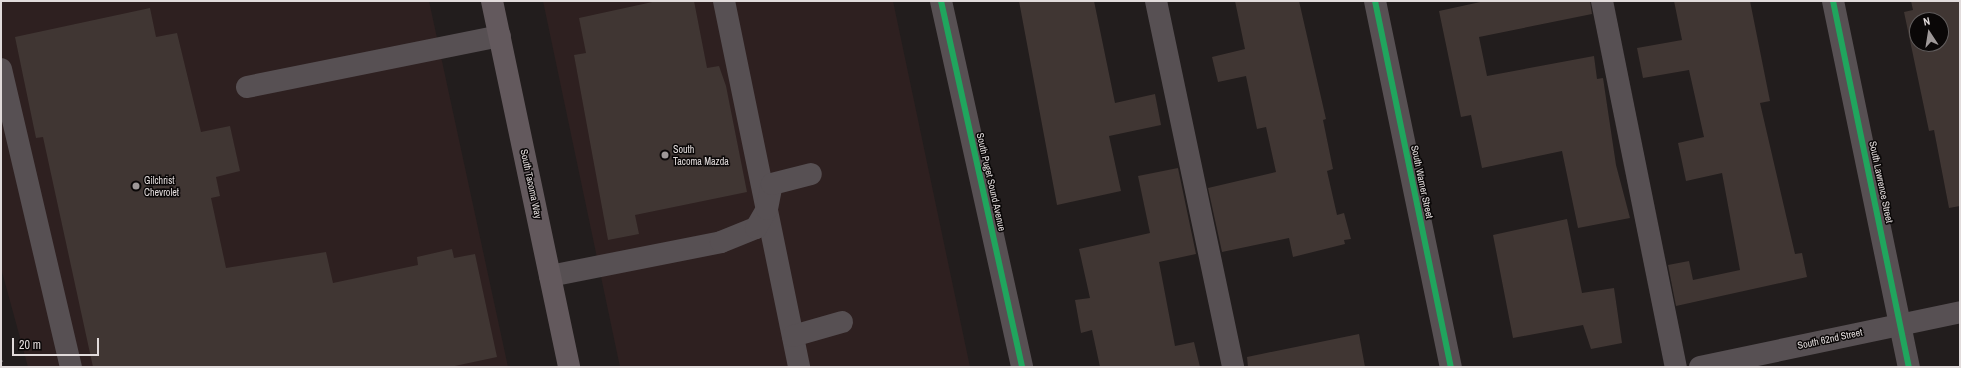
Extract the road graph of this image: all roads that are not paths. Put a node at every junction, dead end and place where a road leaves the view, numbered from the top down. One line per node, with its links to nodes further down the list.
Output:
1 (492, 1): 8 (main road, South Tacoma Way)
2 (941, 1): 21 (street, South Puget Sound Avenue)
3 (1156, 1): 22 (street)
4 (1375, 1): 23 (street, South Warner Street)
5 (1602, 1): 24 (street)
6 (1833, 1): 16 (street, South Lawrence Street)
7 (729, 2): 12 (street)
8 (500, 36): 10 (street); 13 (main road, South Tacoma Way)
9 (1, 68): 18 (street)
10 (247, 87)
11 (811, 174): 12 (street)
12 (767, 209): 13 (street); 17 (street)
13 (550, 276): 19 (main road, South Tacoma Way)
14 (1960, 312): 16 (street, South 62nd Street)
15 (842, 322): 17 (street)
16 (1900, 324): 25 (street, South 62nd Street); 26 (street, South Lawrence Street)
17 (793, 336): 20 (street)
18 (71, 367)
19 (569, 367)
20 (799, 367)
21 (1022, 367)
22 (1233, 367)
23 (1451, 367)
24 (1676, 367)
25 (1700, 367)
26 (1908, 367)

